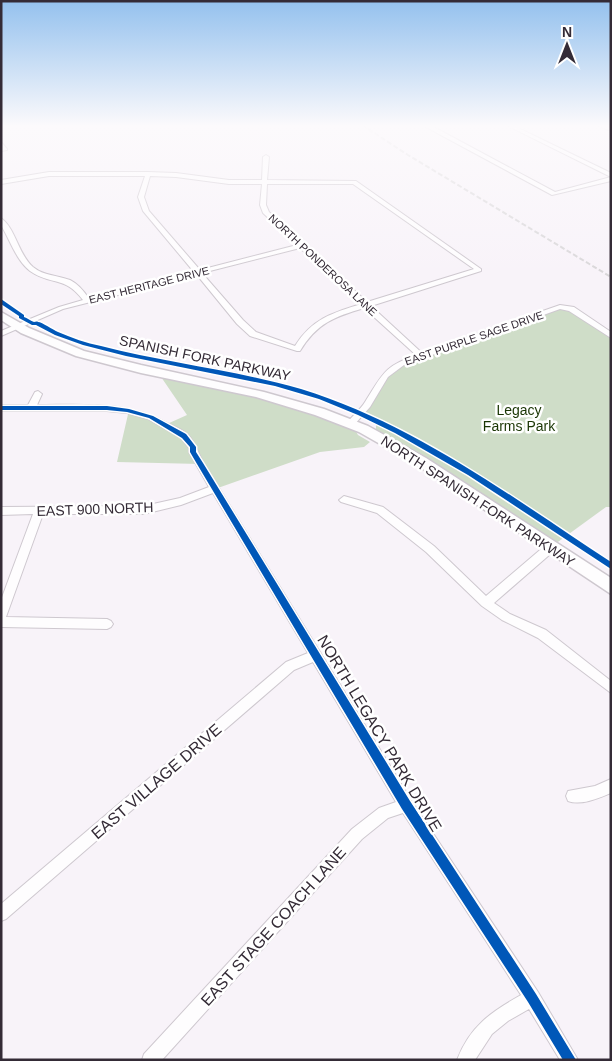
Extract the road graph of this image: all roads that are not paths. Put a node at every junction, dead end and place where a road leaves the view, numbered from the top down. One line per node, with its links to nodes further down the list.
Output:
1 (148, 174): 11 (street)
2 (46, 175): 7 (street)
3 (162, 175): 8 (street)
4 (265, 175): 8 (street, NORTH PONDEROSA LANE)
5 (518, 175): 6 (street)
6 (611, 179)
7 (1, 182)
8 (264, 182): 10 (street, NORTH PONDEROSA LANE); 13 (street)
9 (1, 220): 12 (street)
10 (300, 246): 11 (street, EAST HERITAGE DRIVE); 13 (street, NORTH PONDEROSA LANE)
11 (197, 272): 12 (street, EAST HERITAGE DRIVE); 13 (street)
12 (87, 300): 15 (street, EAST HERITAGE DRIVE)
13 (365, 305): 18 (street, NORTH PONDEROSA LANE)
14 (1, 315): 15 (street, NORTH SPANISH FORK PARKWAY)
15 (16, 326): 16 (street, EAST HERITAGE DRIVE); 22 (street, NORTH SPANISH FORK PARKWAY)
16 (1, 334)
17 (611, 336): 18 (street, EAST PURPLE SAGE DRIVE)
18 (421, 356): 22 (street, EAST PURPLE SAGE DRIVE)
19 (38, 394): 21 (street)
20 (1, 408): 21 (street)
21 (31, 408): 23 (street, NORTH LEGACY PARK DRIVE)
22 (351, 424): 27 (street, NORTH SPANISH FORK PARKWAY)
23 (215, 489): 26 (street, EAST 900 NORTH); 33 (street, NORTH LEGACY PARK DRIVE)
24 (344, 500): 29 (street)
25 (1, 511): 26 (street, EAST 900 NORTH)
26 (39, 511): 30 (street)
27 (551, 547): 28 (street, NORTH SPANISH FORK PARKWAY); 29 (street)
28 (611, 587)
29 (486, 603): 34 (street)
30 (1, 616)
31 (1, 622): 32 (street)
32 (108, 624)
33 (316, 655): 37 (street, NORTH LEGACY PARK DRIVE); 38 (street, EAST VILLAGE DRIVE)
34 (611, 688)
35 (611, 786): 36 (street)
36 (573, 796)
37 (406, 805): 39 (street, NORTH LEGACY PARK DRIVE); 40 (street, EAST STAGE COACH LANE)
38 (1, 914)
39 (532, 998): 41 (street); 42 (street, NORTH LEGACY PARK DRIVE)
40 (150, 1060)
41 (465, 1060)
42 (570, 1060)

